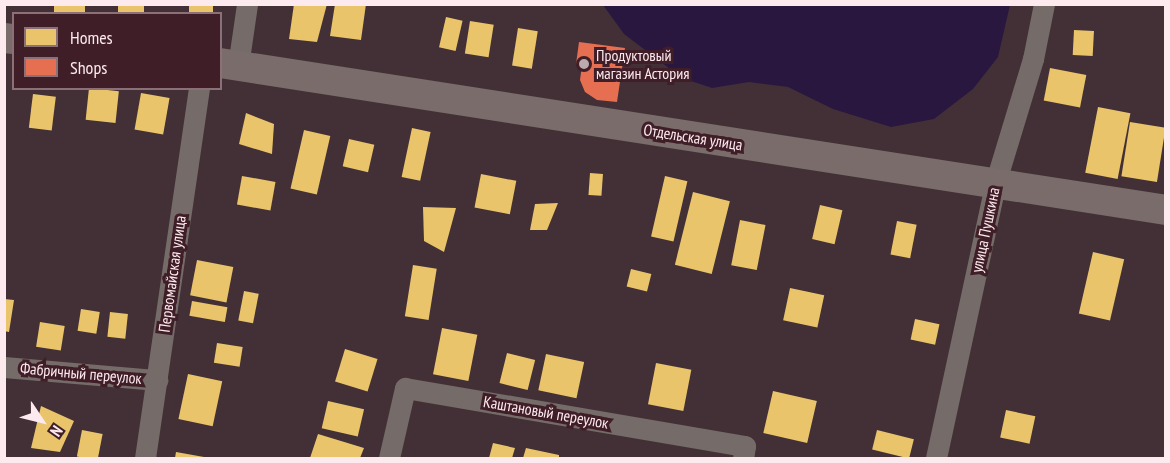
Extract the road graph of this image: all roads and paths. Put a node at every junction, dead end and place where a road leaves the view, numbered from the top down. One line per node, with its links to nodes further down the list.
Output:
1 (247, 4): 3 (street)
2 (1044, 4): 5 (street, улица Пушкина)
3 (229, 65): 5 (street, Отдельская улица)
4 (199, 90): 8 (street, Первомайская улица)
5 (995, 184): 6 (street, Отдельская улица); 12 (street, улица Пушкина)
6 (1166, 210)
7 (4, 367): 8 (street, Фабричный переулок)
8 (157, 380): 9 (street, Первомайская улица)
9 (145, 459)
10 (389, 459): 11 (street, Каштановый переулок)
11 (743, 459)
12 (936, 459)

